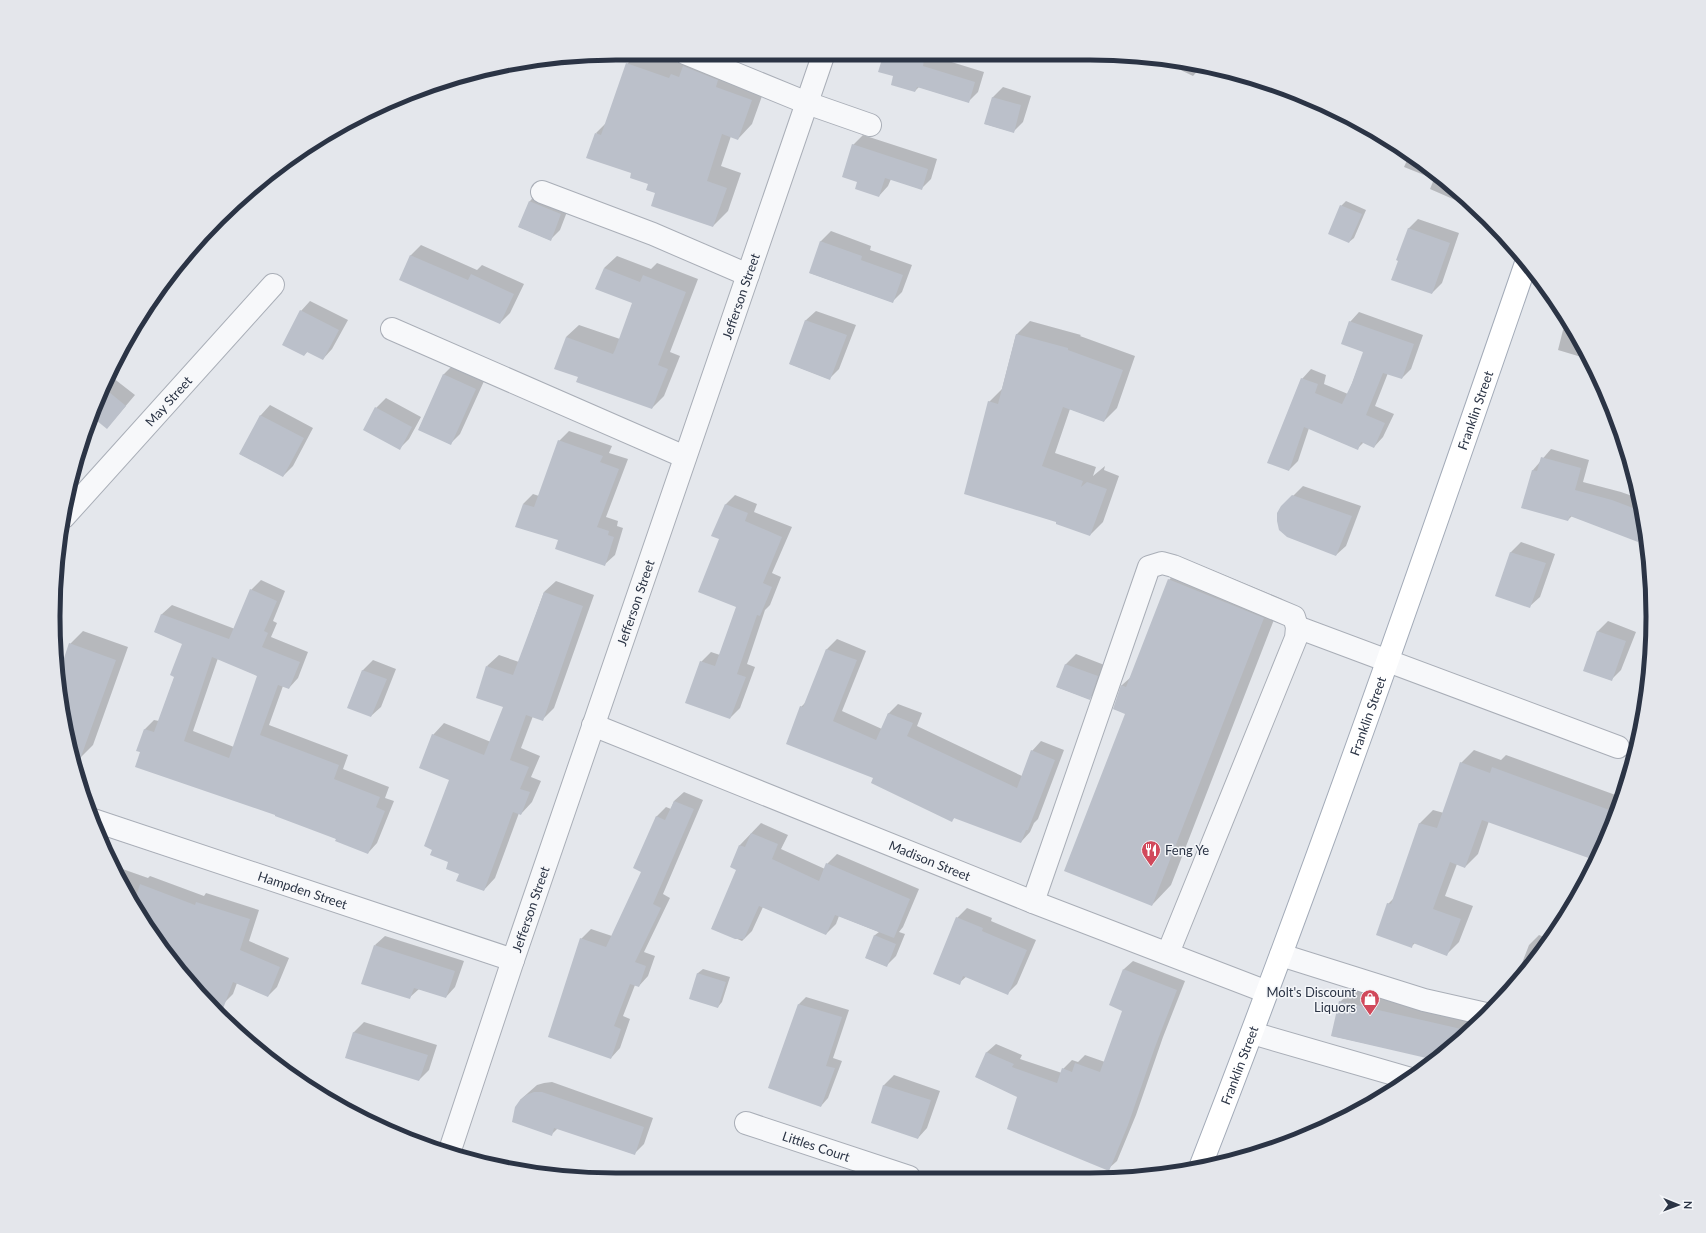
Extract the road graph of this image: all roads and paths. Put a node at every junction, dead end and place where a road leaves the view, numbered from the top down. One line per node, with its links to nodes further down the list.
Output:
1 (702, 60): 3 (street)
2 (822, 60): 3 (street, Jefferson Street)
3 (807, 103): 4 (street); 7 (street, Jefferson Street)
4 (870, 125)
5 (542, 192): 7 (street)
6 (1524, 269): 13 (main road, Franklin Street)
7 (748, 275): 10 (street, Jefferson Street)
8 (273, 285): 11 (street, May Street)
9 (392, 329): 10 (street)
10 (685, 457): 14 (street, Jefferson Street)
11 (71, 510)
12 (1297, 627): 13 (street); 17 (street); 18 (street)
13 (1388, 662): 15 (street); 19 (main road, Franklin Street)
14 (593, 725): 17 (street, Madison Street); 20 (street, Jefferson Street)
15 (1618, 747)
16 (100, 822): 20 (street, Hampden Street)
17 (1033, 902): 18 (street, Madison Street)
18 (1168, 953): 21 (street, Madison Street)
19 (1281, 955): 21 (main road, Franklin Street); 22 (street)
20 (513, 960): 26 (street, Jefferson Street)
21 (1267, 992): 23 (main road, Franklin Street)
22 (1480, 1013)
23 (1252, 1033): 24 (street); 27 (main road, Franklin Street)
24 (1402, 1077)
25 (746, 1123): 28 (street, Littles Court)
26 (451, 1147)
27 (1203, 1161)
28 (897, 1173)

